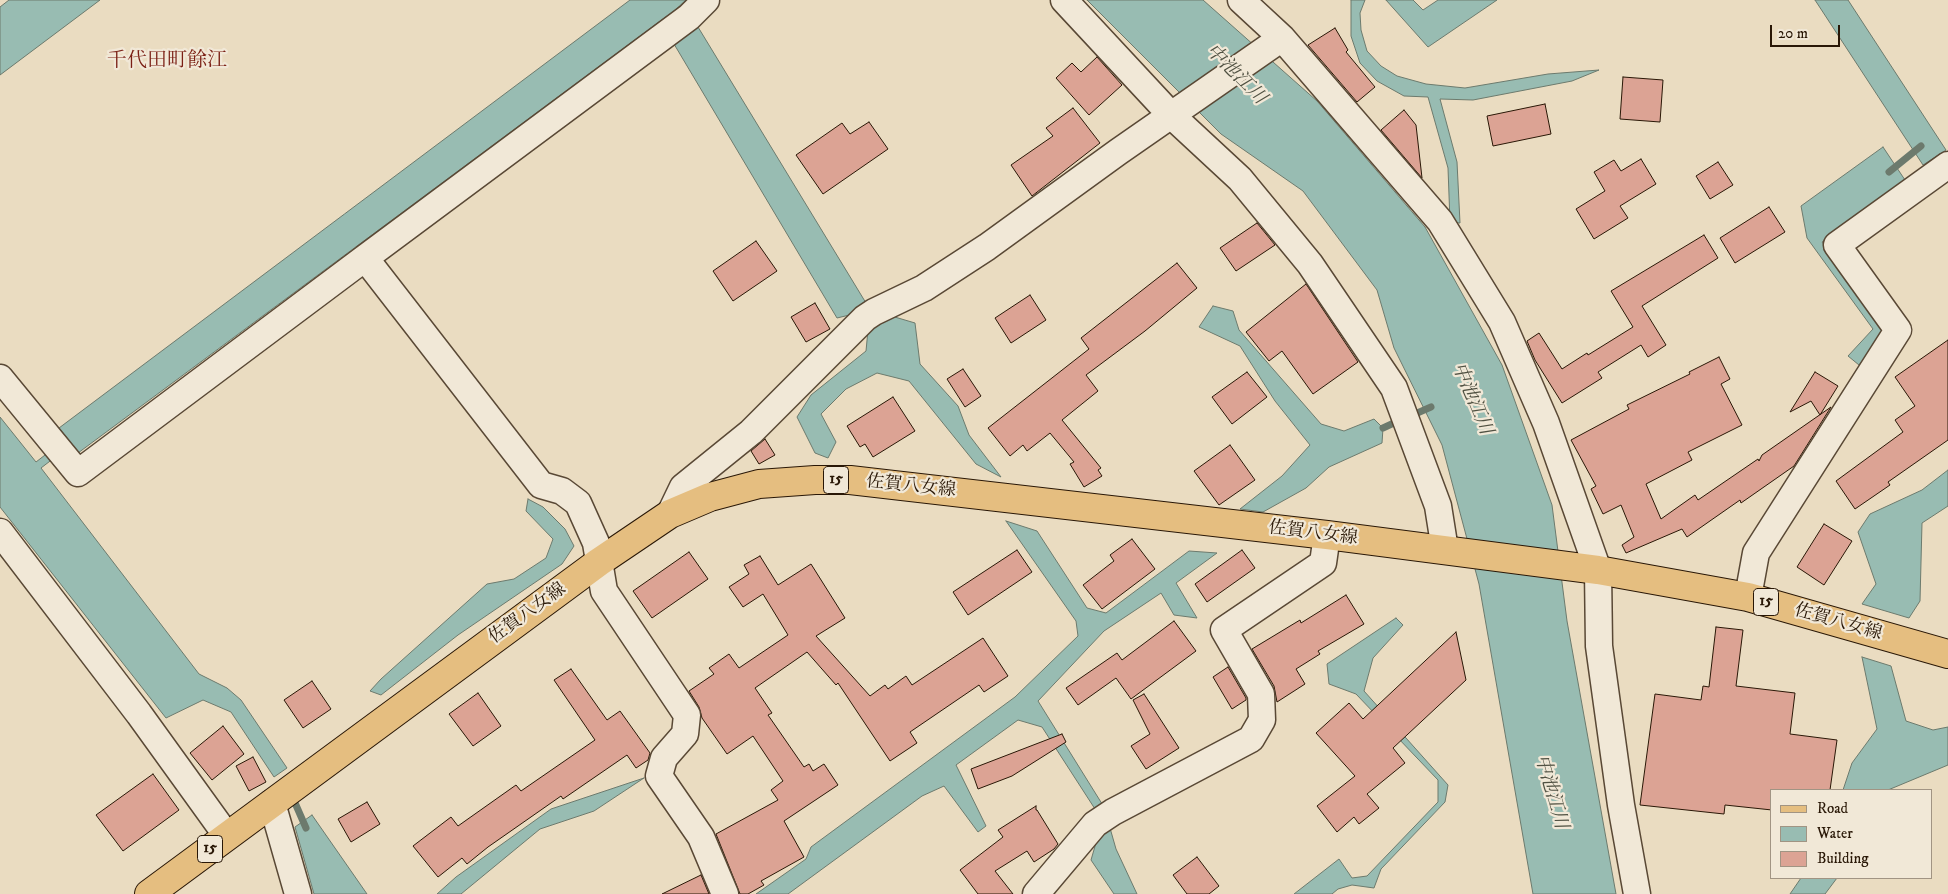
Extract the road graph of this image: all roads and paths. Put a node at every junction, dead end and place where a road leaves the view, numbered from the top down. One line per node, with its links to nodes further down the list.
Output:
1 (706, 0): 7 (street)
2 (1064, 0): 5 (street)
3 (1241, 0): 4 (street)
4 (1279, 40): 5 (street); 14 (street)
5 (1171, 115): 9 (street); 12 (street)
6 (1948, 165): 15 (street)
7 (365, 258): 8 (street); 13 (street)
8 (0, 378)
9 (670, 514): 11 (main road, 佐賀八女線 / 15); 13 (main road, 佐賀八女線 / 15)
10 (0, 532): 18 (street)
11 (1327, 535): 12 (main road, 佐賀八女線 / 15); 22 (street)
12 (1452, 551): 14 (main road, 15)
13 (599, 562): 17 (main road, 佐賀八女線 / 15); 21 (street)
14 (1590, 569): 15 (main road, 佐賀八女線 / 15); 23 (street)
15 (1748, 597): 16 (main road, 佐賀八女線 / 15)
16 (1948, 654)
17 (272, 803): 18 (main road, 15); 20 (street)
18 (227, 836): 19 (main road, 15)
19 (149, 894)
20 (298, 894)
21 (725, 894)
22 (1036, 894)
23 (1636, 894)

